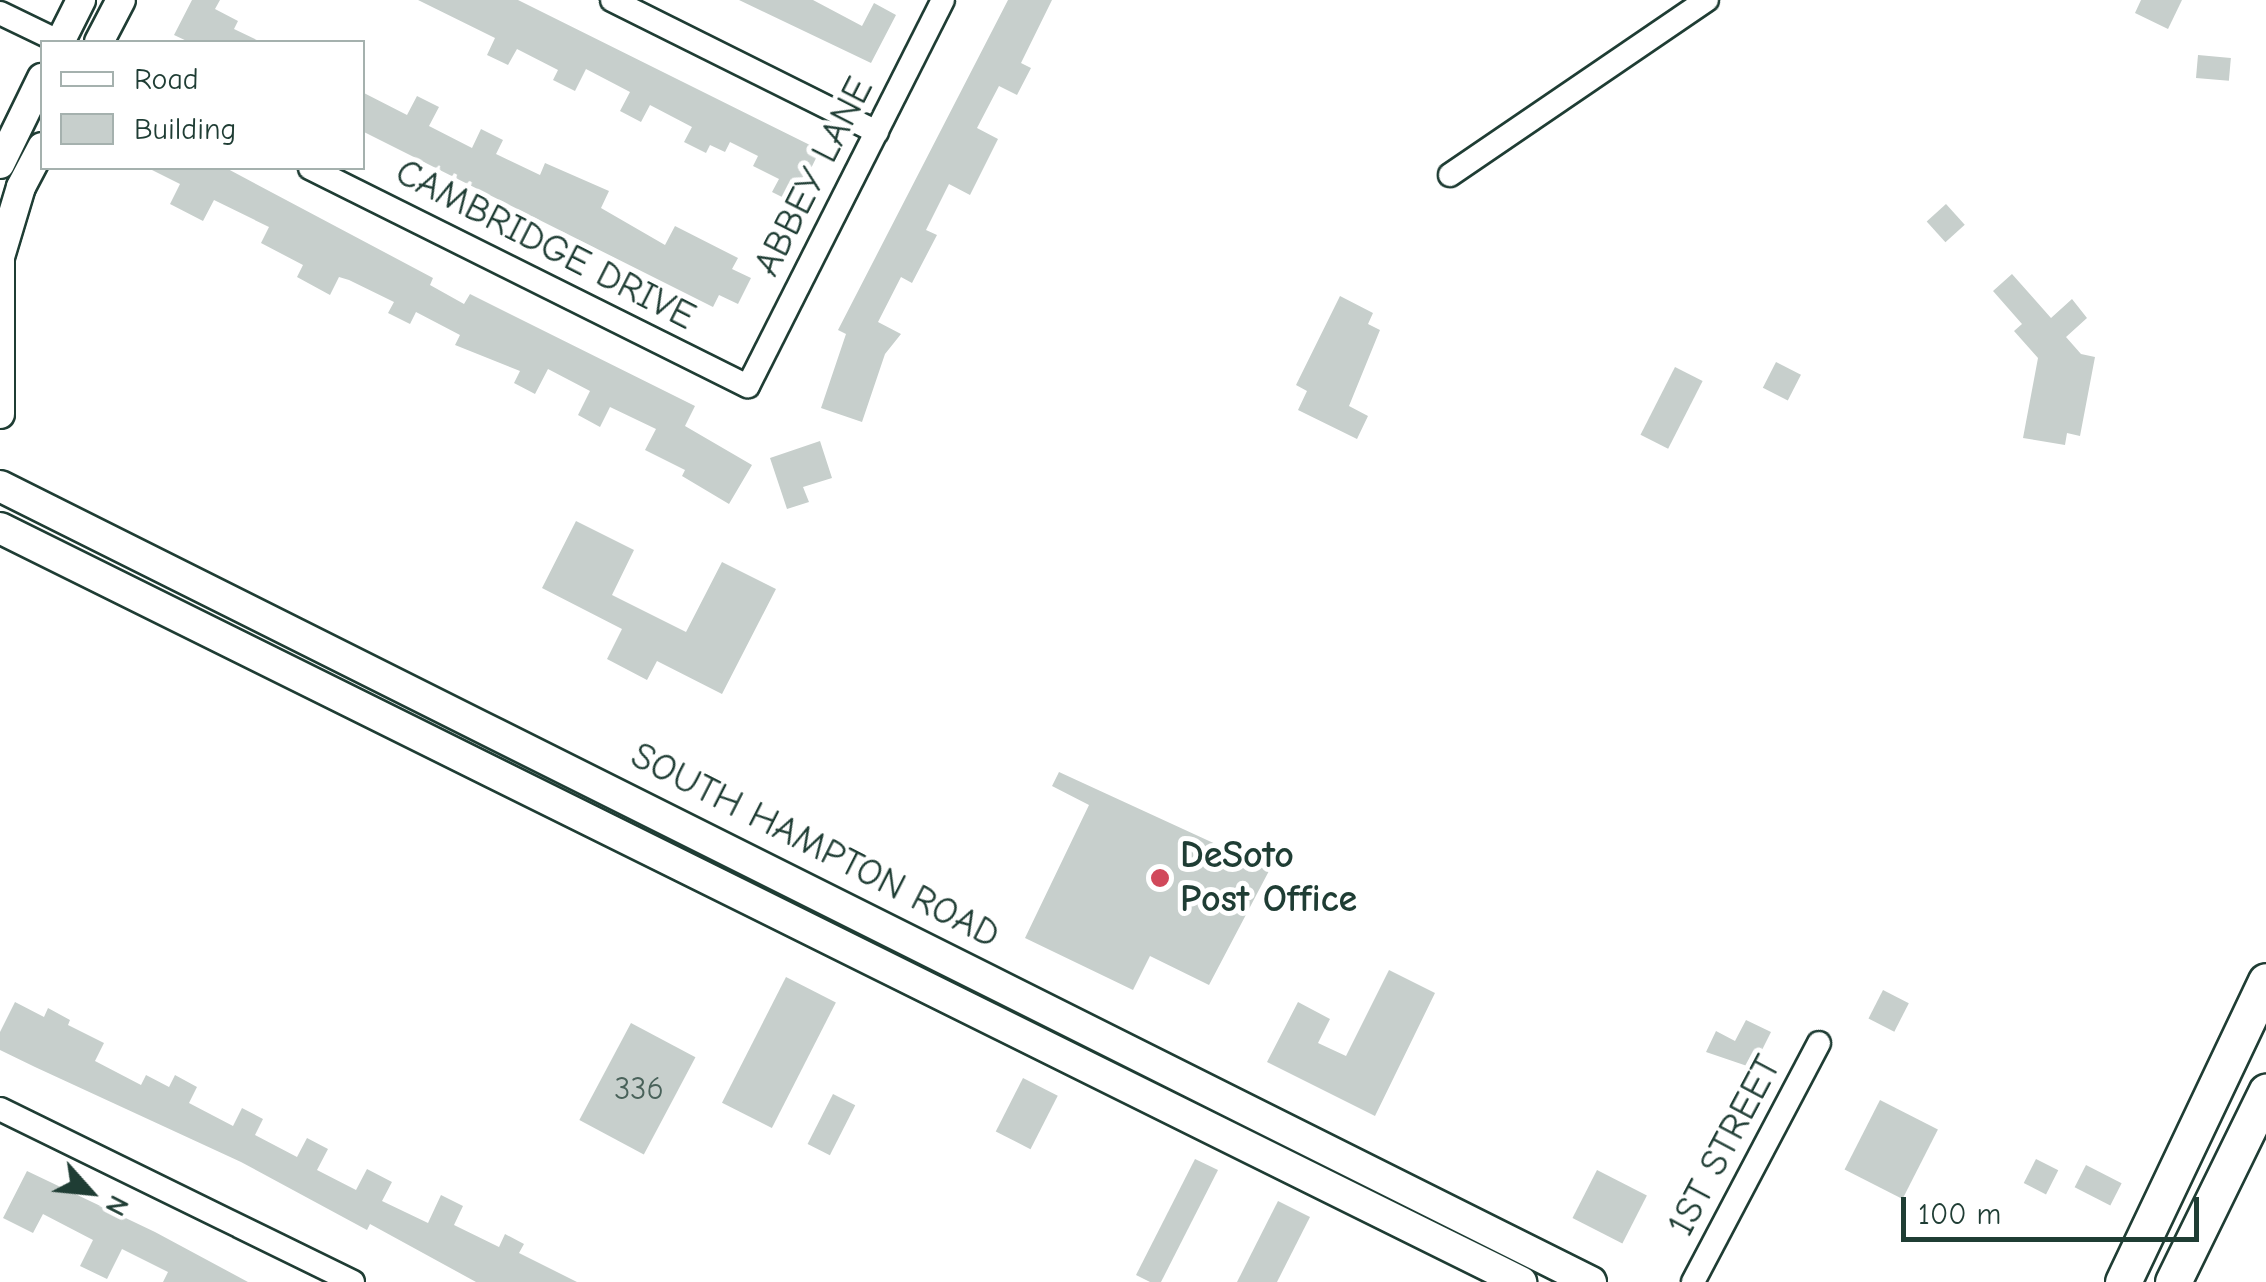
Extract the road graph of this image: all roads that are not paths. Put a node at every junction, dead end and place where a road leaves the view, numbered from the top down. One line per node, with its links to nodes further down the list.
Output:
1 (81, 0): 8 (street)
2 (121, 0): 9 (street)
3 (612, 0): 11 (street)
4 (942, 0): 11 (street, ABBEY LANE)
5 (1707, 0): 15 (street)
6 (0, 13): 7 (street)
7 (56, 40)
8 (61, 40)
9 (100, 40)
10 (40, 82): 13 (street)
11 (877, 132): 16 (street, ABBEY LANE)
12 (40, 152): 17 (street)
13 (0, 164)
14 (314, 170): 16 (street, CAMBRIDGE DRIVE)
15 (1450, 175)
16 (748, 386)
17 (0, 414)
18 (0, 486): 20 (main road, SOUTH HAMPTON ROAD)
19 (0, 528): 21 (main road, SOUTH HAMPTON ROAD)
20 (336, 651): 21 (main road); 22 (main road, SOUTH HAMPTON ROAD)
21 (320, 688): 23 (main road, SOUTH HAMPTON ROAD)
22 (727, 846): 23 (main road); 24 (main road, SOUTH HAMPTON ROAD)
23 (709, 879): 25 (main road, SOUTH HAMPTON ROAD)
24 (895, 930): 25 (main road); 28 (main road, SOUTH HAMPTON ROAD)
25 (879, 963): 31 (main road, SOUTH HAMPTON ROAD)
26 (2266, 981): 38 (main road)
27 (1819, 1043): 37 (street, 1ST STREET)
28 (1198, 1082): 31 (main road); 32 (main road, SOUTH HAMPTON ROAD)
29 (2266, 1092): 39 (main road)
30 (0, 1109): 34 (street)
31 (1183, 1113): 33 (main road, SOUTH HAMPTON ROAD)
32 (1357, 1163): 33 (main road); 36 (main road, SOUTH HAMPTON ROAD)
33 (1342, 1192): 35 (main road, SOUTH HAMPTON ROAD)
34 (352, 1282)
35 (1521, 1282)
36 (1591, 1282)
37 (1692, 1282)
38 (2123, 1282)
39 (2173, 1282)

